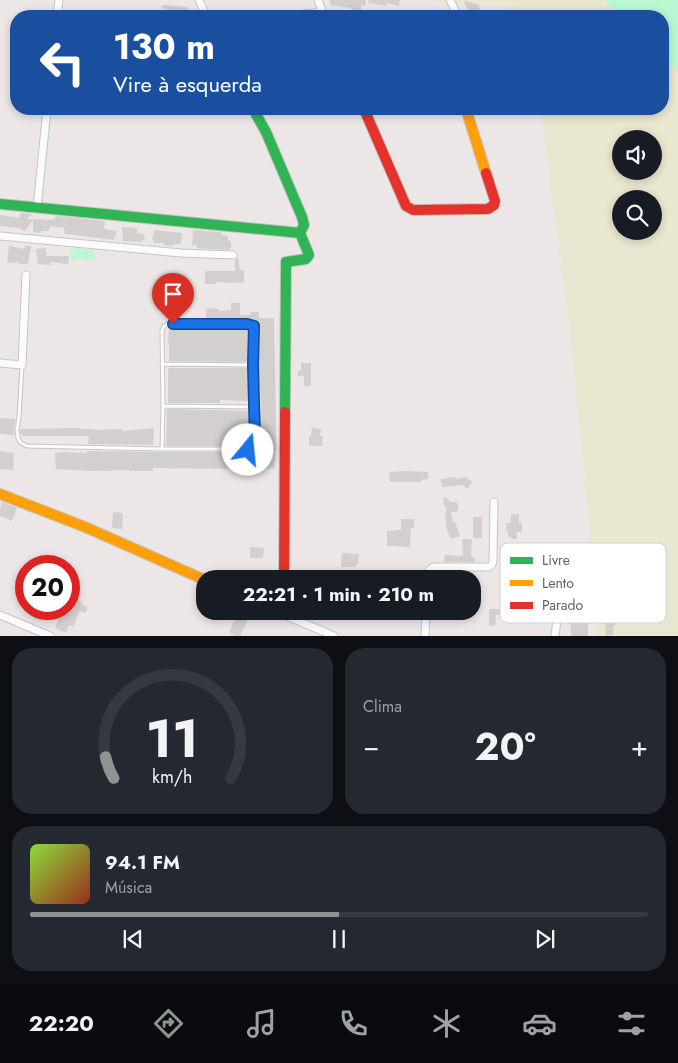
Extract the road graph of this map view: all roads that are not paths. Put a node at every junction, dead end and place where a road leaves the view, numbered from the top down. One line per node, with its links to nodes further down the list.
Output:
1 (189, 0): 2 (street)
2 (199, 0)
3 (46, 115): 8 (street)
4 (256, 115): 9 (street)
5 (367, 115): 6 (street)
6 (468, 115)
7 (0, 204): 8 (street)
8 (37, 208): 9 (street)
9 (300, 233): 22 (street)
10 (0, 236): 11 (street)
11 (233, 255)
12 (26, 275): 15 (street)
13 (0, 363): 15 (street)
14 (162, 364): 16 (lane); 16 (lane); 17 (lane)
15 (22, 365): 19 (lane)
16 (253, 365): 18 (lane)
17 (163, 406): 18 (lane); 19 (lane)
18 (254, 406): 19 (lane)
19 (162, 449)
20 (0, 494): 24 (street)
21 (494, 502): 23 (street)
22 (284, 570)
23 (429, 570)
24 (196, 576)
25 (0, 615): 29 (street)
26 (299, 620): 30 (street)
27 (426, 620): 31 (street)
28 (557, 623): 32 (street)
29 (50, 636)
30 (334, 636)
31 (425, 636)
32 (555, 636)

